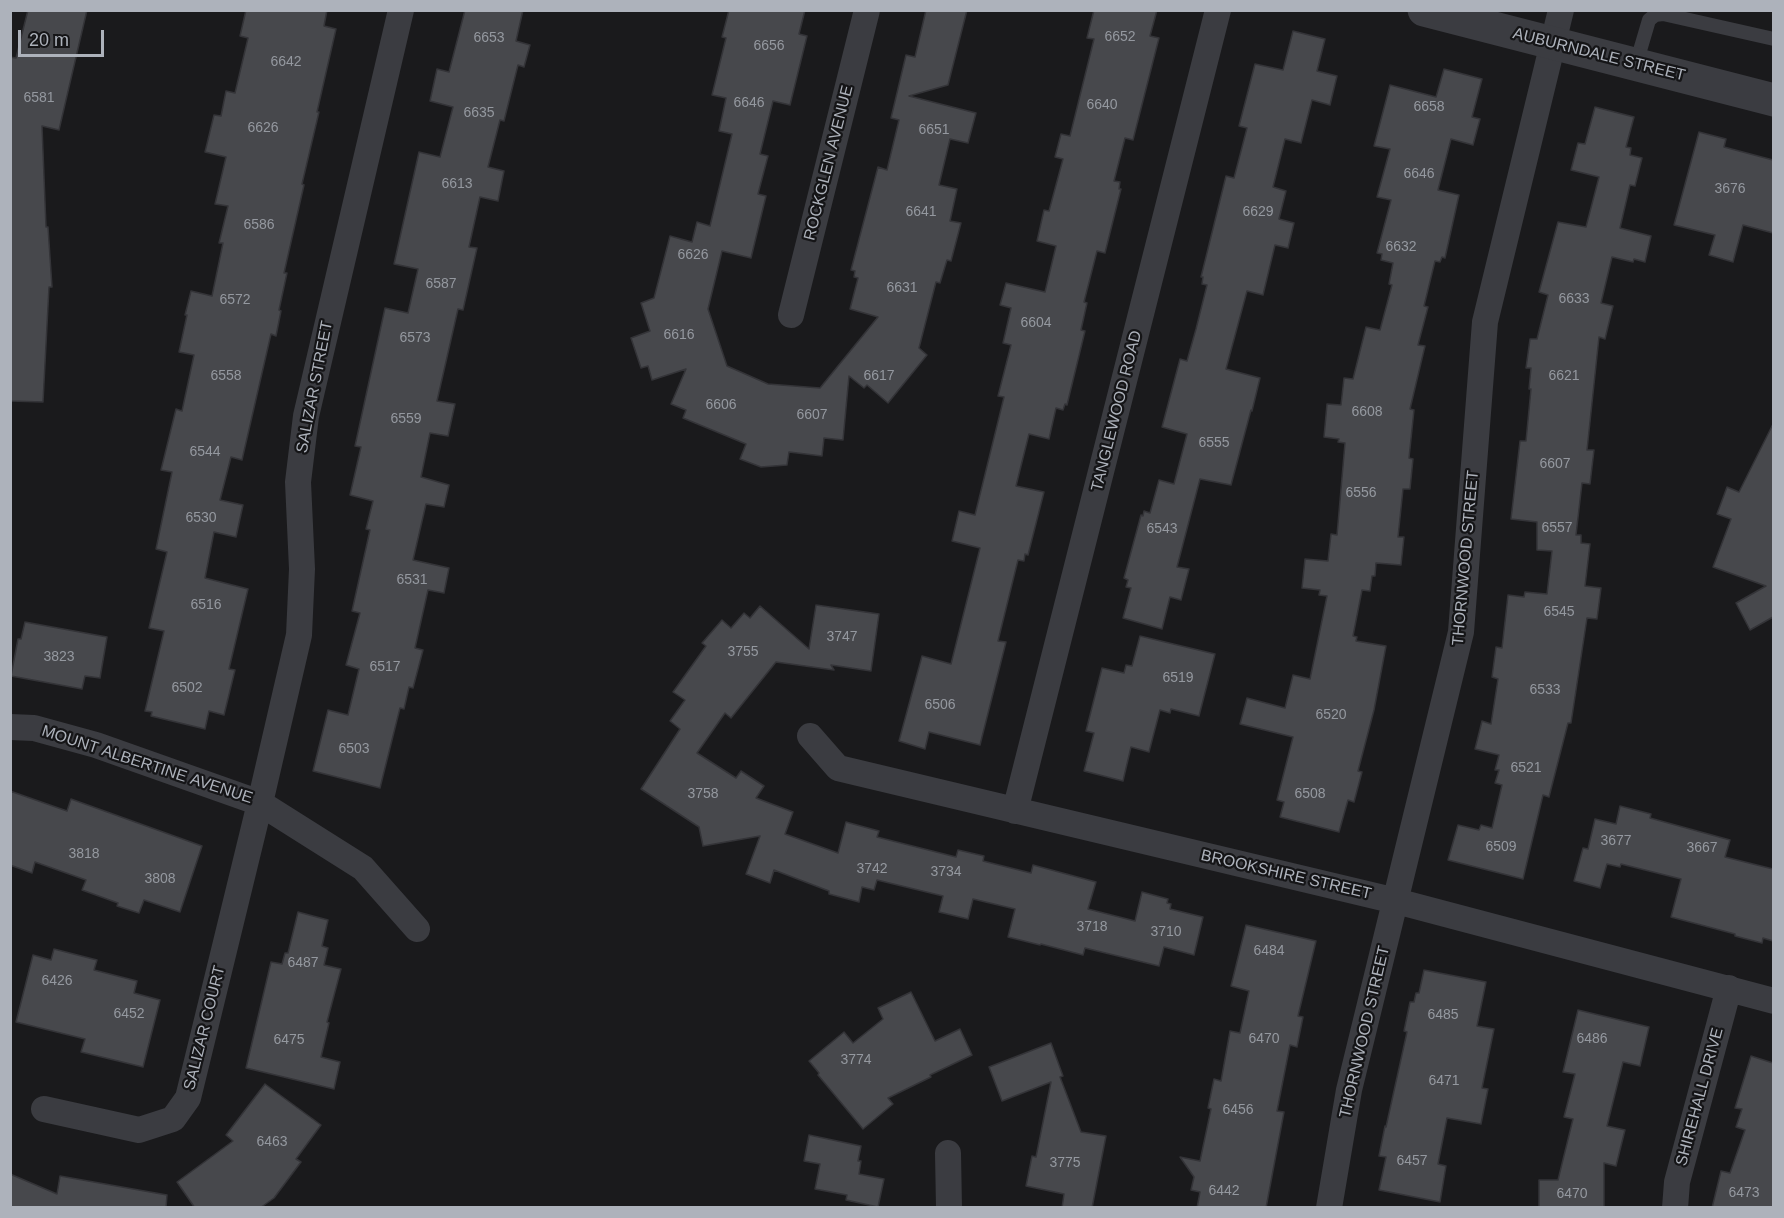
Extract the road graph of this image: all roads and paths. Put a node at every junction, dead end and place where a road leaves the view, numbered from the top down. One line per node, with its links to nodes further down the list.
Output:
1 (401, 10): 13 (street, SALIZAR STREET)
2 (867, 10): 10 (street, ROCKGLEN AVENUE)
3 (1218, 10): 14 (street, TANGLEWOOD ROAD)
4 (1424, 10): 7 (street, AUBURNDALE STREET)
5 (1561, 10): 7 (street, THORNWOOD STREET)
6 (1773, 39): 8 (lane)
7 (1553, 43): 8 (street, AUBURNDALE STREET); 15 (street, THORNWOOD STREET)
8 (1636, 64): 9 (street, AUBURNDALE STREET)
9 (1773, 100)
10 (791, 315)
11 (10, 727): 13 (street, MOUNT ALBERTINE AVENUE)
12 (810, 736): 14 (street, BROOKSHIRE STREET)
13 (260, 803): 16 (street, MOUNT ALBERTINE AVENUE); 19 (street, SALIZAR COURT)
14 (1015, 811): 15 (street, BROOKSHIRE STREET)
15 (1396, 902): 17 (street, BROOKSHIRE STREET); 22 (street, THORNWOOD STREET)
16 (417, 929)
17 (1729, 988): 18 (street, BROOKSHIRE STREET); 23 (street, SHIREHALL DRIVE)
18 (1773, 1001)
19 (44, 1109)
20 (948, 1154): 21 (street)
21 (950, 1208)
22 (1329, 1208)
23 (1675, 1208)

